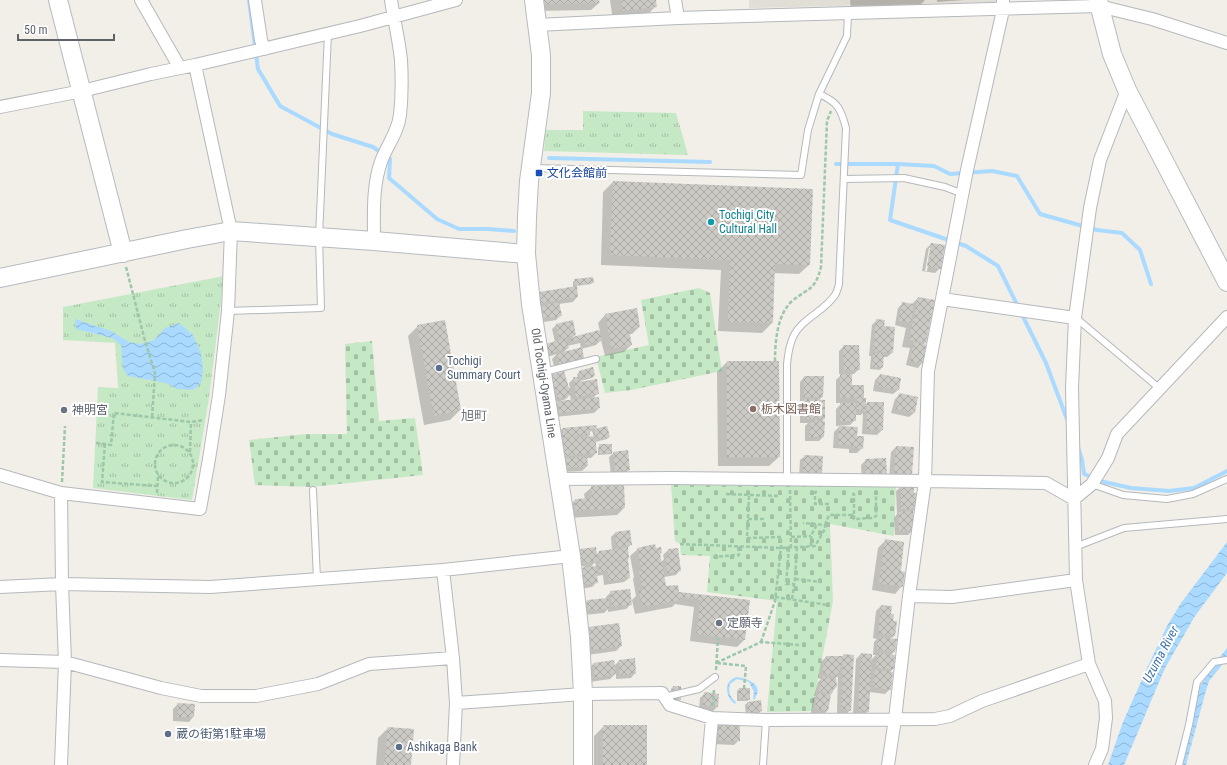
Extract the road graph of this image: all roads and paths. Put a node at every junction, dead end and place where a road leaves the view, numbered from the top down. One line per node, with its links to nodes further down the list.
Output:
1 (58, 0): 20 (street)
2 (141, 0): 18 (street)
3 (255, 0): 16 (street)
4 (391, 0): 11 (street)
5 (456, 0): 11 (street)
6 (534, 0): 13 (street, Old Tochigi-Oyama Line)
7 (675, 0): 12 (street)
8 (1098, 3): 9 (street); 15 (street); 19 (street)
9 (1003, 5): 10 (street); 26 (street)
10 (848, 14): 12 (street); 21 (lane)
11 (393, 17): 14 (street); 29 (street)
12 (678, 18): 13 (street)
13 (537, 25): 24 (street, Old Tochigi-Oyama Line)
14 (328, 33): 16 (street); 28 (lane)
15 (1227, 43)
16 (263, 49): 17 (street)
17 (195, 65): 18 (street); 27 (street)
18 (180, 68): 20 (street)
19 (1127, 90): 33 (street); 37 (street)
20 (82, 91): 23 (street); 30 (street)
21 (819, 94): 22 (lane); 24 (lane)
22 (834, 102): 25 (lane); 39 (path)
23 (0, 107)
24 (531, 168): 31 (street, Old Tochigi-Oyama Line)
25 (844, 176): 26 (lane); 54 (lane)
26 (964, 189): 34 (street)
27 (231, 231): 28 (street); 30 (street); 35 (street)
28 (319, 236): 29 (street); 35 (lane)
29 (374, 240): 31 (street)
30 (123, 252): 32 (street); 42 (path)
31 (526, 254): 40 (street, Old Tochigi-Oyama Line)
32 (0, 278)
33 (1227, 282)
34 (942, 299): 37 (street); 53 (street)
35 (228, 311): 43 (street)
36 (1227, 317): 41 (street)
37 (1076, 318): 41 (lane); 65 (street)
38 (596, 359): 40 (lane)
39 (775, 361)
40 (542, 373): 51 (street, Old Tochigi-Oyama Line)
41 (1159, 388): 55 (street)
42 (152, 418): 44 (path); 47 (path)
43 (216, 418): 44 (path); 66 (street)
44 (191, 422): 48 (path)
45 (65, 426): 59 (path)
46 (96, 443): 47 (path)
47 (105, 444): 56 (path)
48 (190, 453): 50 (path); 50 (path)
49 (0, 475): 59 (street)
50 (158, 476): 56 (path)
51 (560, 479): 54 (street); 84 (street, Old Tochigi-Oyama Line)
52 (1227, 479): 55 (lane)
53 (925, 480): 54 (street); 65 (street); 94 (street)
54 (788, 484): 76 (path)
55 (1092, 484): 65 (street)
56 (157, 486): 66 (path)
57 (312, 490): 87 (lane)
58 (823, 492): 67 (path)
59 (61, 493): 66 (street); 91 (street)
60 (846, 493): 68 (path)
61 (726, 494): 63 (path)
62 (876, 494): 68 (path)
63 (749, 496): 64 (path); 69 (path)
64 (778, 496)
65 (1074, 499): 81 (street)
66 (156, 504)
67 (829, 504)
68 (854, 515): 74 (path)
69 (748, 519): 70 (path); 82 (path)
70 (766, 519)
71 (1227, 519): 81 (lane)
72 (804, 523): 73 (path)
73 (817, 524): 74 (path); 75 (path)
74 (825, 525): 78 (path)
75 (811, 536): 76 (path); 78 (path)
76 (791, 537): 83 (path)
77 (680, 544): 79 (path)
78 (812, 546): 80 (path)
79 (738, 547): 82 (path); 85 (path)
80 (797, 547): 83 (path); 88 (path)
81 (1075, 547): 89 (street)
82 (781, 548): 83 (path); 95 (path)
83 (790, 548): 92 (path)
84 (571, 556): 86 (street); 107 (street, Old Tochigi-Oyama Line)
85 (713, 556)
86 (443, 570): 87 (street); 100 (street)
87 (317, 579): 91 (street)
88 (795, 579): 90 (path); 92 (path)
89 (1076, 580): 94 (street); 104 (street)
90 (821, 582)
91 (62, 584): 93 (street); 103 (street)
92 (794, 584): 96 (path)
93 (0, 586)
94 (909, 596): 111 (street)
95 (775, 597): 96 (path); 98 (path)
96 (792, 599): 97 (path)
97 (828, 605)
98 (761, 642): 99 (path); 106 (path)
99 (799, 645)
100 (453, 658): 103 (street); 109 (street)
101 (0, 660): 103 (street)
102 (1227, 660): 120 (lane)
103 (64, 662): 113 (street)
104 (1089, 664): 111 (street); 119 (street)
105 (715, 677): 108 (lane)
106 (744, 688)
107 (583, 694): 108 (street); 109 (street); 115 (street, Old Tochigi-Oyama Line)
108 (664, 697): 110 (street)
109 (456, 703): 114 (street)
110 (712, 718): 112 (street); 116 (street)
111 (895, 719): 112 (street); 118 (street)
112 (766, 720): 117 (lane)
113 (60, 765)
114 (453, 765)
115 (583, 765)
116 (708, 765)
117 (764, 765)
118 (888, 765)
119 (1095, 765)
120 (1178, 765)

